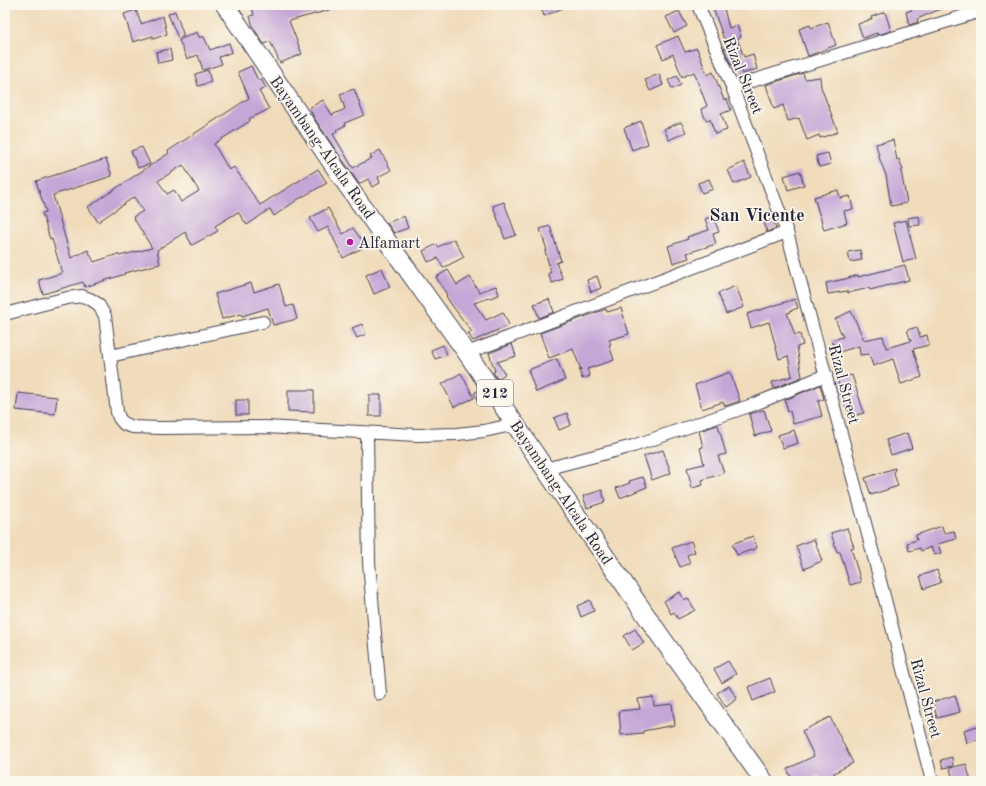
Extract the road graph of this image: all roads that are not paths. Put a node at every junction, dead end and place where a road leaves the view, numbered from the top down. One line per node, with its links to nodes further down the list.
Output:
1 (225, 5): 8 (main road, Bayambang-Alcala Road / 212)
2 (698, 5): 4 (street, Rizal Street)
3 (981, 11): 4 (street)
4 (732, 87): 5 (street, Rizal Street)
5 (787, 232): 8 (street); 10 (street, Rizal Street)
6 (5, 314): 9 (street)
7 (263, 322): 9 (street)
8 (468, 353): 11 (main road, Bayambang-Alcala Road / 212)
9 (110, 356): 12 (street)
10 (826, 375): 13 (street); 16 (street, Rizal Street)
11 (515, 424): 12 (street); 13 (main road, Bayambang-Alcala Road / 212)
12 (367, 432): 14 (street)
13 (546, 469): 15 (main road, Bayambang-Alcala Road / 212)
14 (380, 694)
15 (764, 781)
16 (932, 781)

